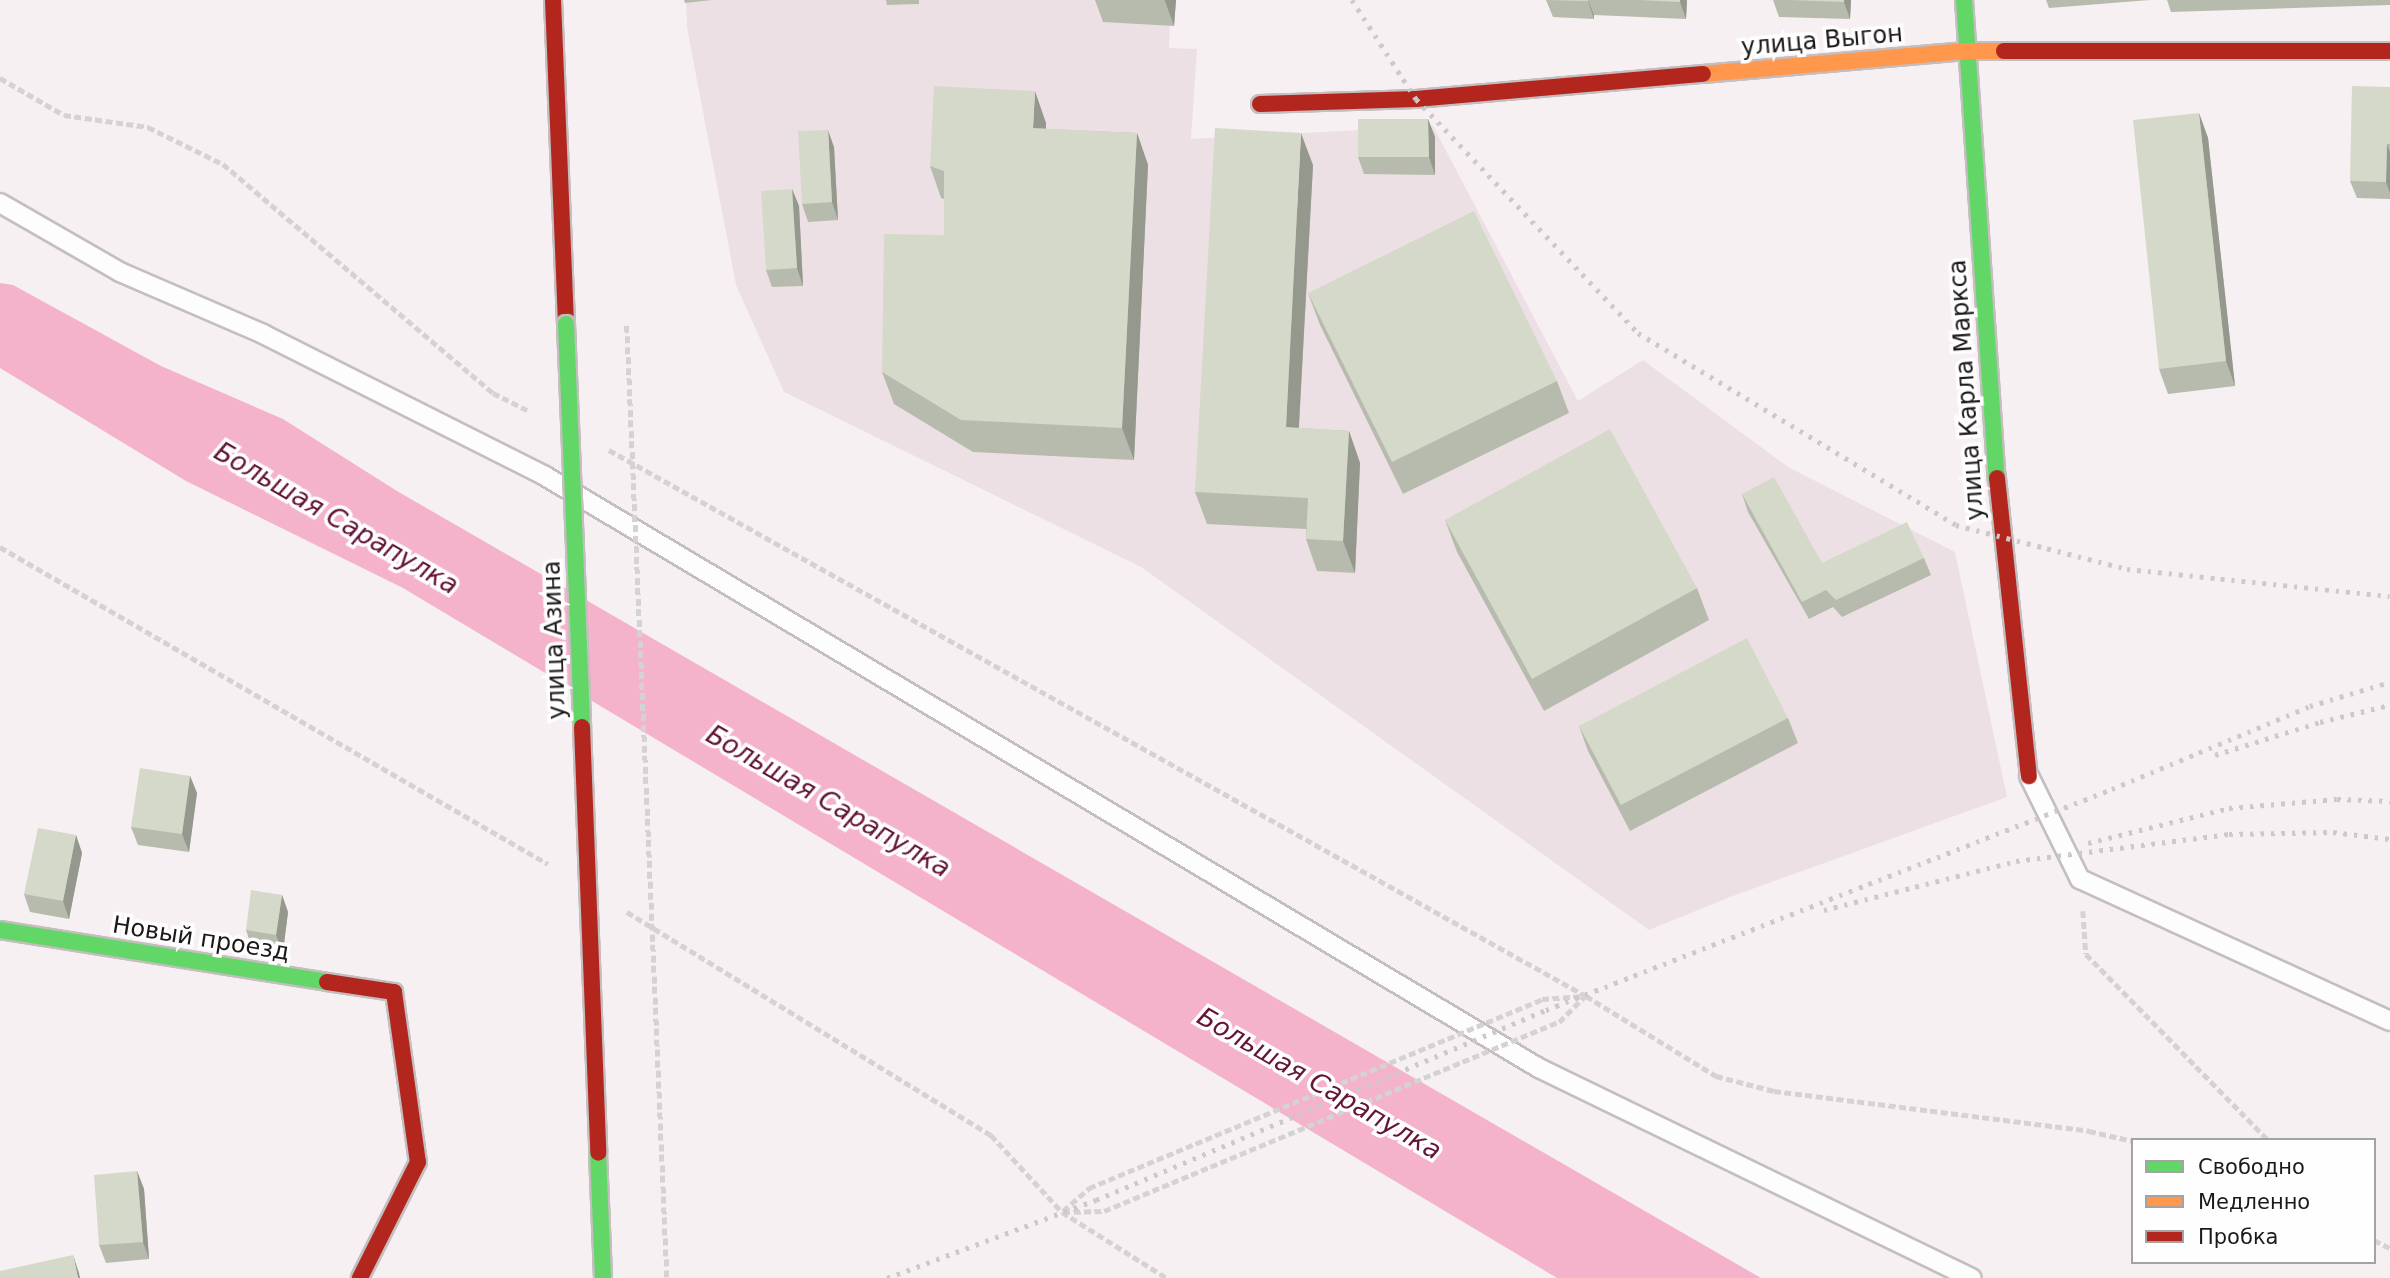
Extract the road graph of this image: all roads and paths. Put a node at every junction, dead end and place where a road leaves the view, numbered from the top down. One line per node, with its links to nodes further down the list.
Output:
1 (552, 0): 19 (street, улица Азина, bridge)
2 (1964, 0): 3 (street, улица Карла Маркса)
3 (1966, 51): 4 (street, улица Выгон); 6 (street, улица Выгон); 11 (street, улица Карла Маркса)
4 (2390, 51)
5 (0, 78): 9 (path)
6 (1260, 104)
7 (0, 203): 21 (lane)
8 (627, 326): 20 (path, bridge)
9 (542, 417)
10 (603, 447): 14 (path)
11 (2029, 776): 12 (lane)
12 (2080, 879): 15 (lane); 16 (path)
13 (0, 930): 18 (street, Новый проезд)
14 (1586, 996): 14 (path, bridge); 17 (path)
15 (2390, 1021)
16 (2266, 1138)
17 (2131, 1141)
18 (360, 1278)
19 (603, 1278)
20 (667, 1278)
21 (1972, 1278)

